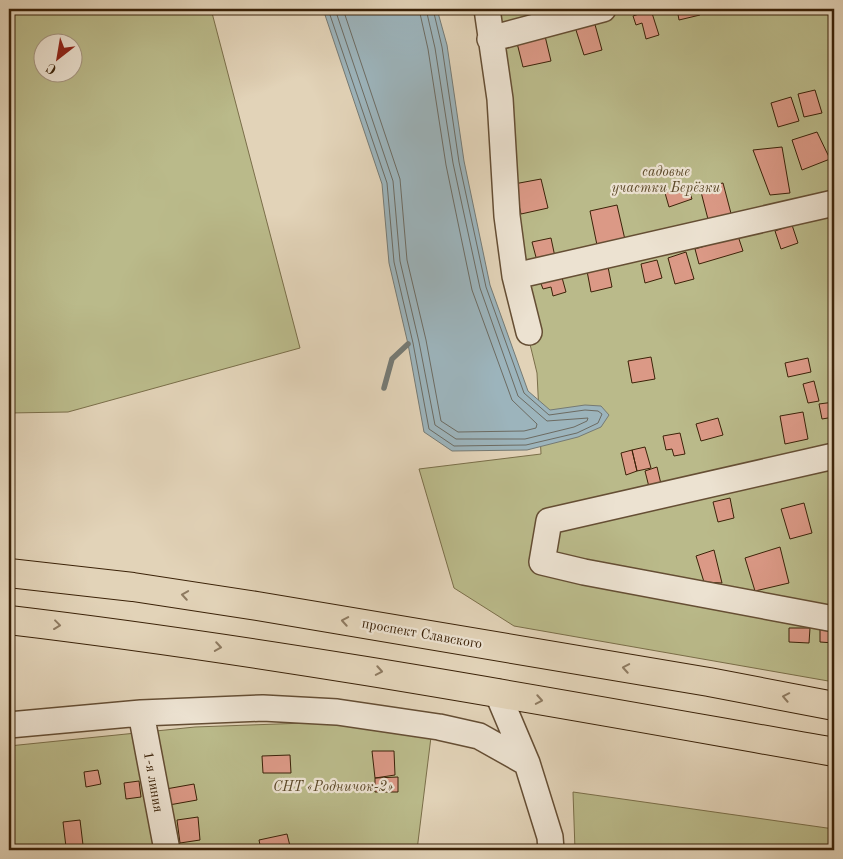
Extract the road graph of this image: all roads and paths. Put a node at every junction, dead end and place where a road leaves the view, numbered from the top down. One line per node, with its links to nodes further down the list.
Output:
1 (487, 9): 3 (street)
2 (603, 9): 3 (street)
3 (490, 39): 5 (street)
4 (834, 203): 5 (street)
5 (515, 276): 6 (street)
6 (529, 332)
7 (834, 456): 9 (street)
8 (9, 573): 12 (main road, проспект Славского, one-way to 8)
9 (834, 619)
10 (9, 620): 11 (main road, one-way to 11)
11 (497, 692): 15 (main road, one-way to 15); 16 (street)
12 (834, 706)
13 (141, 713): 14 (street); 16 (street); 17 (street, 1-я линия)
14 (9, 725)
15 (834, 752)
16 (527, 763): 18 (street)
17 (167, 850)
18 (551, 850)

